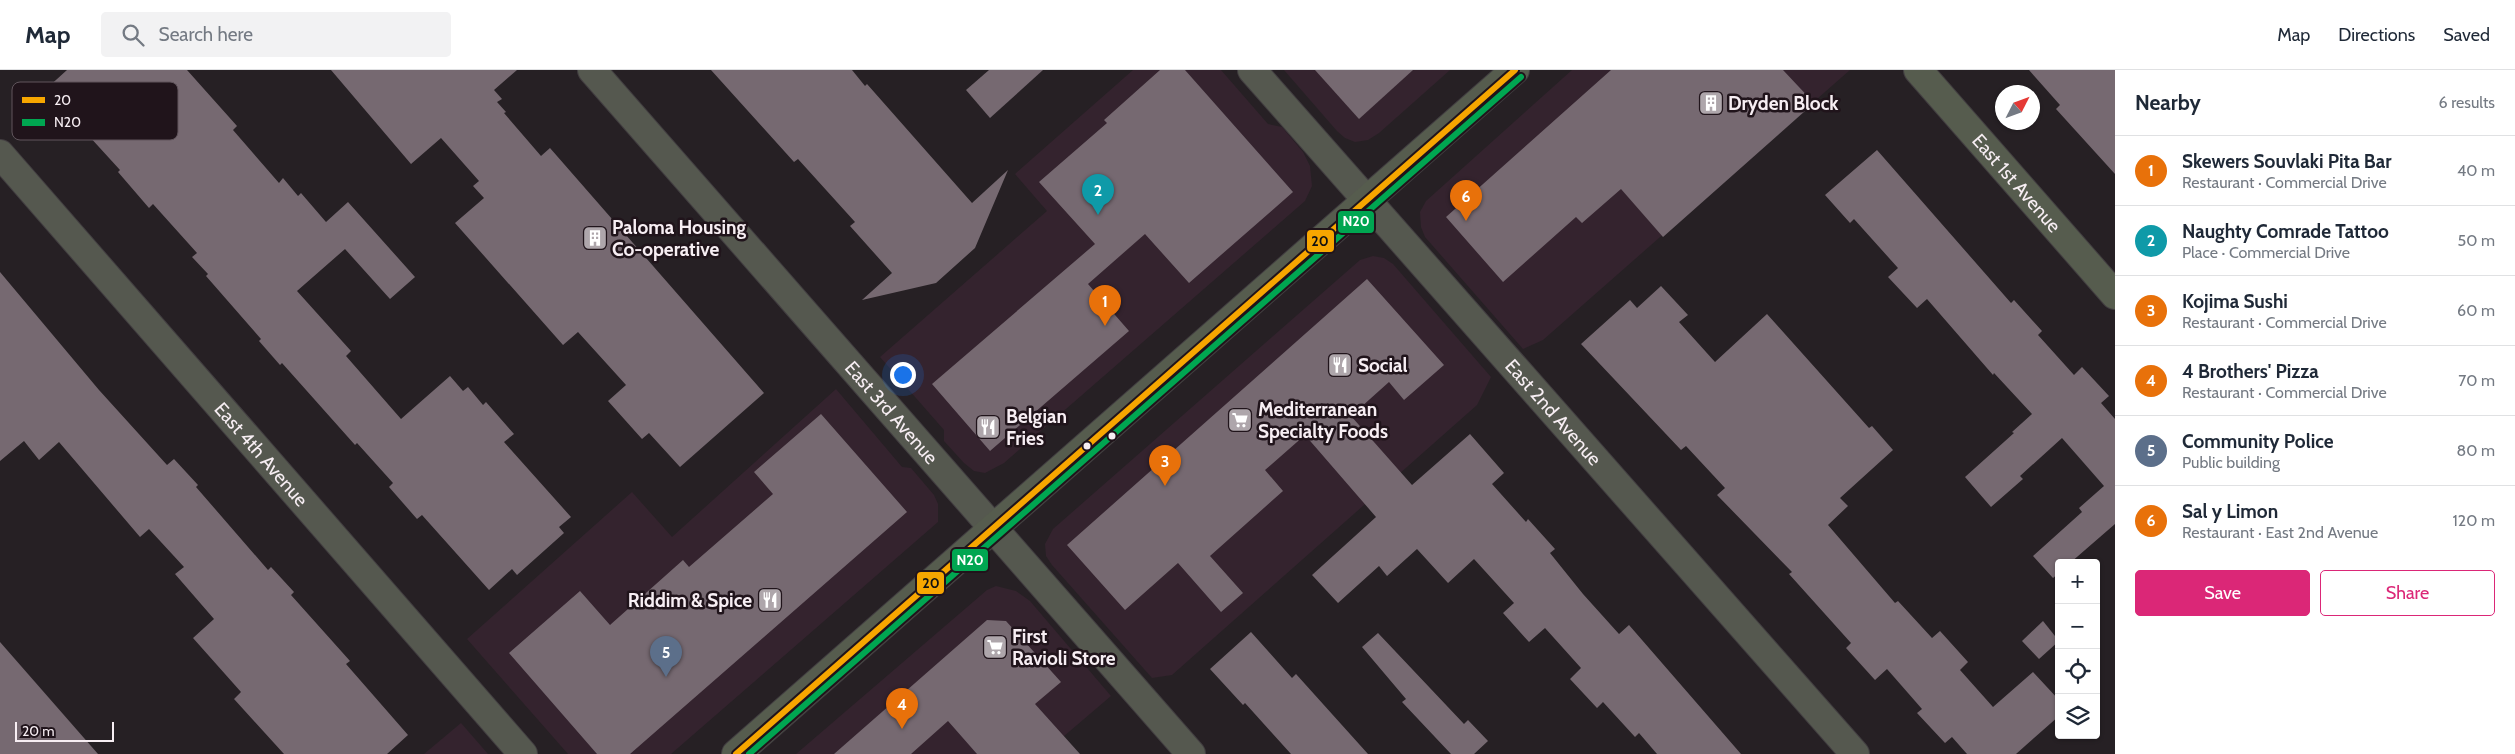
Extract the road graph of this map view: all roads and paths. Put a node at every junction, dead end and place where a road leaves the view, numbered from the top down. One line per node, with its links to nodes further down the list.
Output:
1 (592, 70): 8 (street, East 3rd Avenue)
2 (1252, 70): 6 (street, East 2nd Avenue)
3 (1515, 70): 6 (street)
4 (1918, 70): 7 (street, East 1st Avenue)
5 (0, 154): 9 (street, East 4th Avenue)
6 (1366, 202): 8 (street); 12 (street, East 2nd Avenue)
7 (2115, 295)
8 (992, 528): 10 (street); 11 (street, East 3rd Avenue)
9 (523, 754)
10 (736, 754)
11 (1191, 754)
12 (1855, 754)

